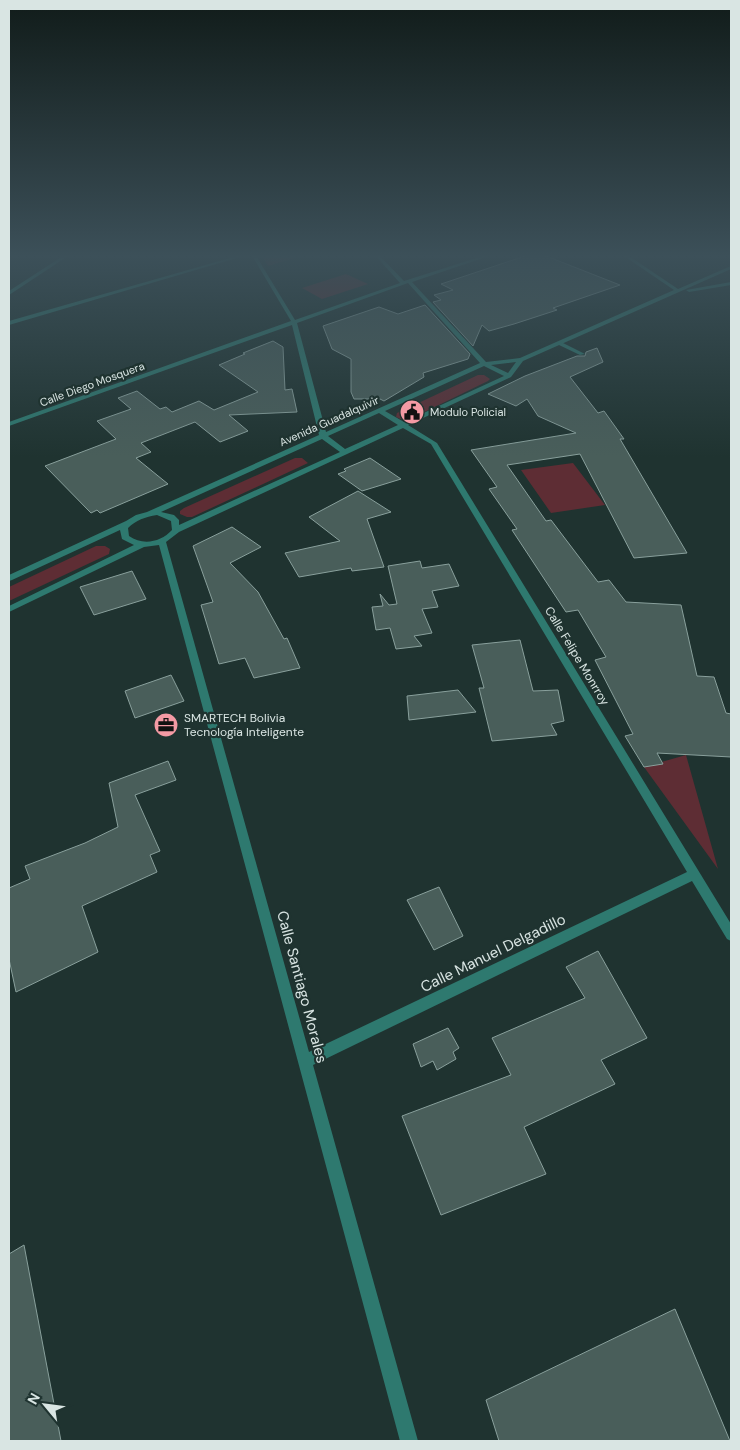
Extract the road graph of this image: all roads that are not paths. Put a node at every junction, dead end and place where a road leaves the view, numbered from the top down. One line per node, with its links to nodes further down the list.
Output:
1 (294, 322): 10 (street, Calle Diego Mosquera); 12 (street)
2 (444, 322): 7 (street)
3 (610, 322): 4 (street, Avenida Guadalquivir)
4 (560, 344): 5 (street); 6 (street, Avenida Guadalquivir)
5 (582, 354)
6 (521, 360): 7 (street, Avenida Guadalquivir); 8 (street)
7 (484, 364): 8 (street); 9 (street, Avenida Guadalquivir)
8 (510, 376): 11 (street)
9 (380, 411): 11 (street, Calle Felipe Monrroy); 12 (street, Avenida Guadalquivir)
10 (9, 424)
11 (405, 425): 13 (street); 21 (street, Calle Felipe Monrroy)
12 (323, 436): 13 (street); 14 (street, Avenida Guadalquivir)
13 (345, 452): 16 (street)
14 (149, 514): 15 (street, Avenida Guadalquivir); 16 (street)
15 (128, 523): 18 (street); 19 (street)
16 (176, 530): 17 (street)
17 (162, 541): 18 (street); 23 (street, Calle Santiago Morales)
18 (143, 544): 20 (street)
19 (9, 578)
20 (9, 609)
21 (694, 874): 22 (street, Calle Felipe Monrroy); 23 (street, Calle Manuel Delgadillo)
22 (731, 935)
23 (306, 1061): 24 (street, Calle Santiago Morales)
24 (409, 1441)

